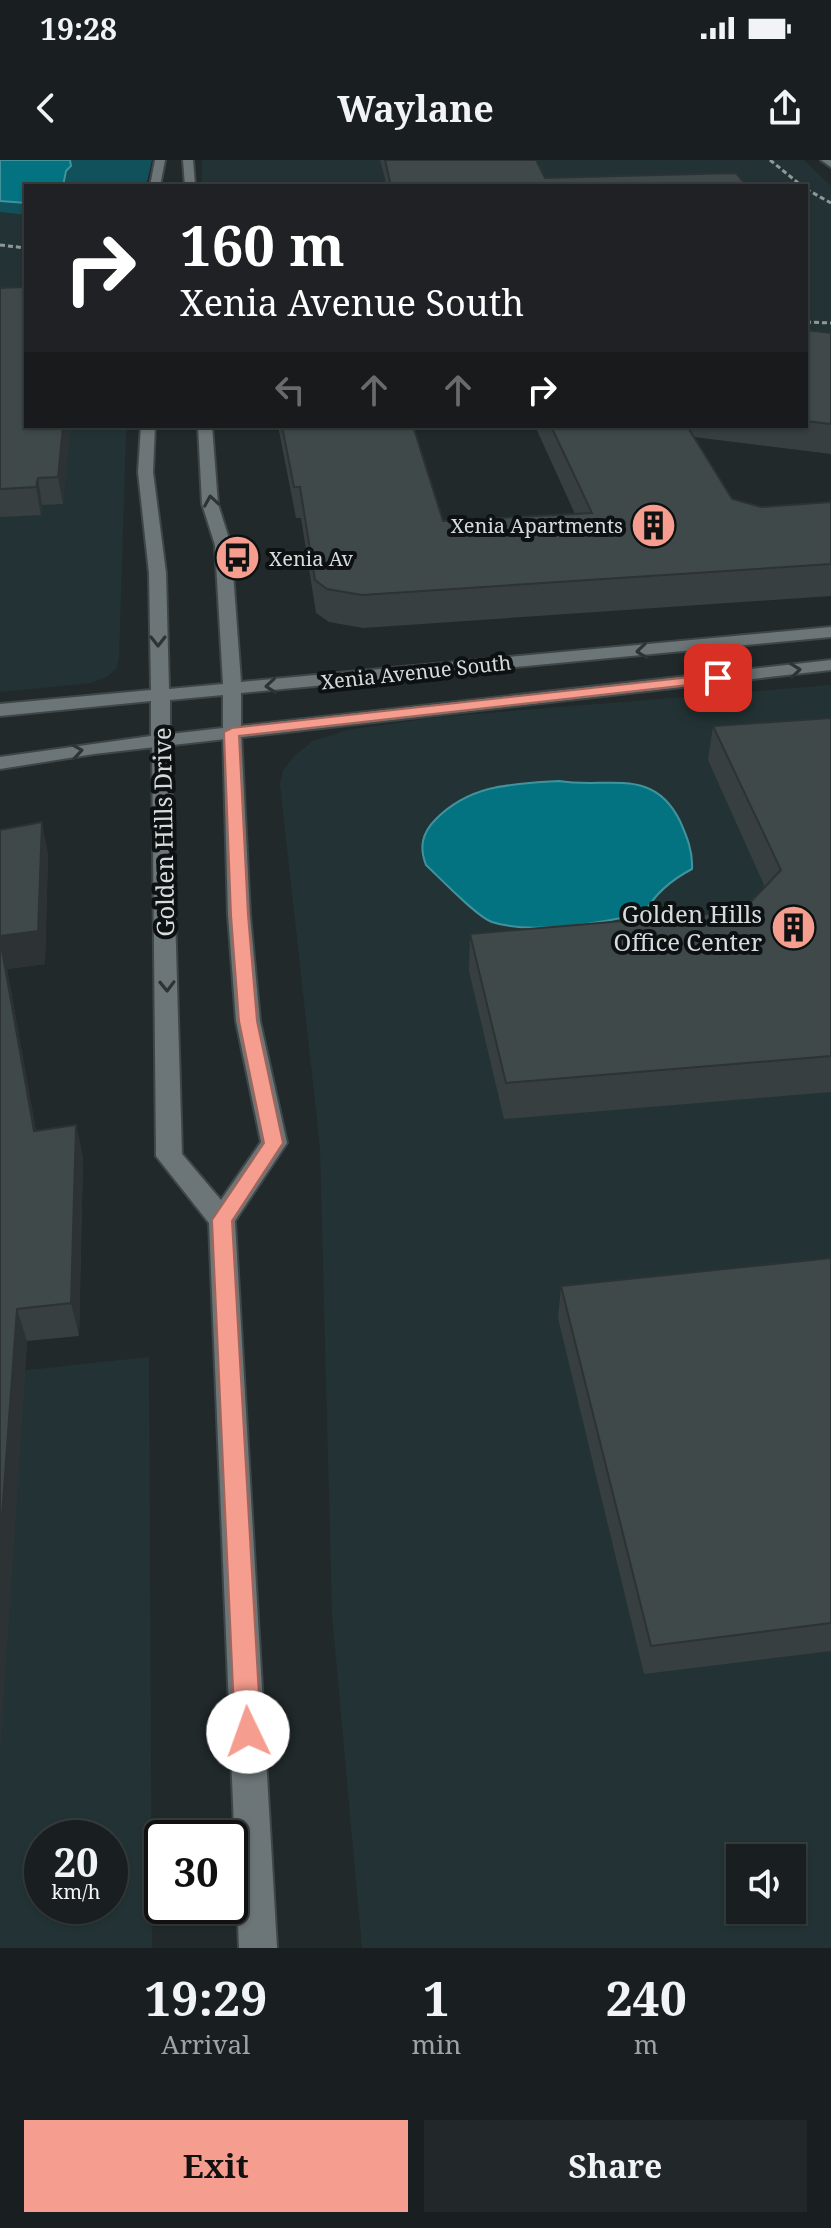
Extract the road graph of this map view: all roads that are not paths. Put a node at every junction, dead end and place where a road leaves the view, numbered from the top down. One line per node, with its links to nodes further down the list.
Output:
1 (160, 160): 5 (street)
2 (188, 160): 6 (street)
3 (826, 160): 4 (street)
4 (831, 164)
5 (155, 184)
6 (190, 184)
7 (148, 428): 12 (street, Golden Hills Drive, one-way to 12)
8 (205, 428): 11 (street, one-way to 8)
9 (831, 632): 11 (street, Xenia Avenue South, one-way to 11)
10 (831, 665): 14 (street, Xenia Avenue South, one-way to 10)
11 (232, 689): 12 (street, Xenia Avenue South); 14 (street)
12 (160, 695): 13 (street, Xenia Avenue South); 15 (street, Golden Hills Drive)
13 (0, 710)
14 (232, 732): 15 (street, Xenia Avenue South); 17 (street)
15 (161, 740): 16 (street, Xenia Avenue South, one-way to 15); 17 (street, Golden Hills Drive, one-way to 17)
16 (0, 763)
17 (222, 1220): 18 (street)
18 (258, 1948)

